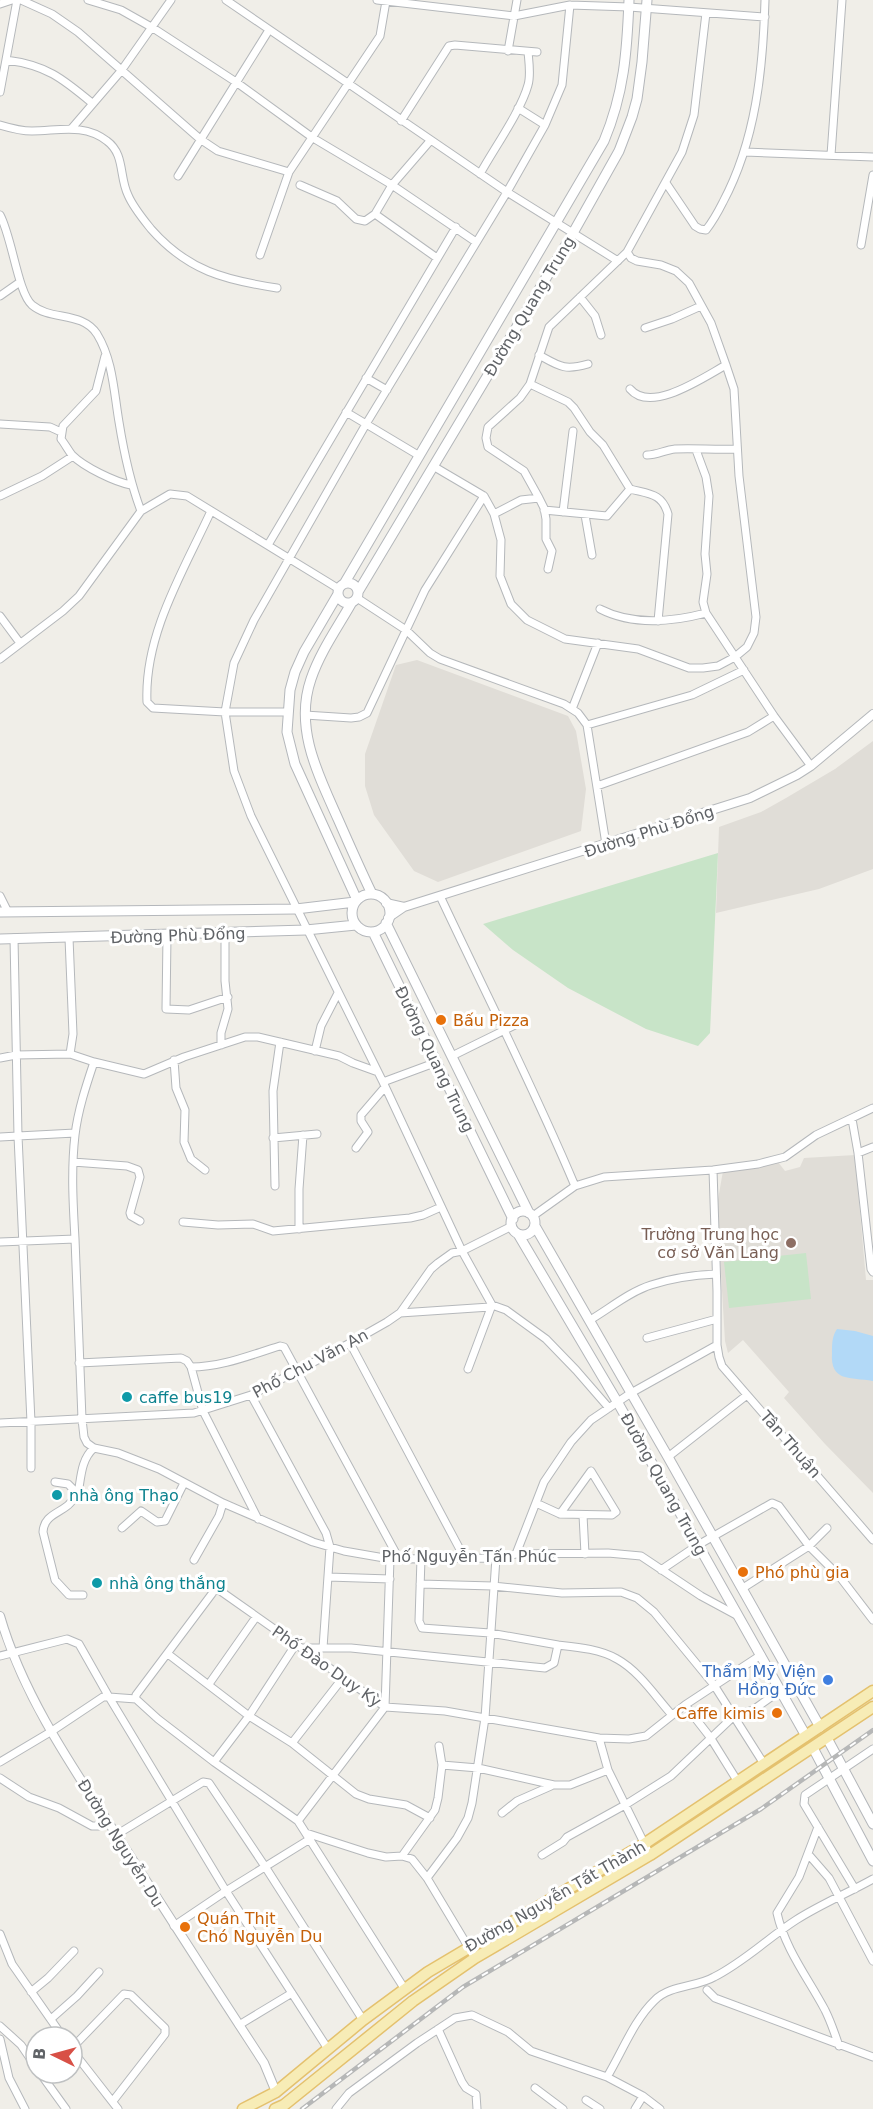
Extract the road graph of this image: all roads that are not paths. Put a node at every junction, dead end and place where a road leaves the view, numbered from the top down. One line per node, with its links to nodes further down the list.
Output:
1 (12, 0): 12 (street)
2 (19, 0): 23 (street); 24 (street)
3 (88, 0): 18 (street)
4 (171, 0): 18 (street)
5 (225, 0): 19 (street)
6 (377, 0): 10 (street)
7 (517, 0): 16 (street)
8 (765, 0): 17 (street)
9 (842, 0): 38 (street)
10 (386, 1): 16 (street); 26 (street)
11 (629, 3): 13 (street); 14 (street); 50 (main road, Đường Quang Trung)
12 (0, 4)
13 (647, 4): 15 (street); 52 (main road, Đường Quang Trung)
14 (570, 5): 16 (street); 32 (street)
15 (706, 13): 17 (street); 44 (street)
16 (514, 16): 20 (street)
17 (765, 17): 37 (street)
18 (153, 28): 24 (street); 25 (street)
19 (269, 30): 25 (street); 26 (street)
20 (508, 51): 21 (street); 30 (street)
21 (528, 52): 22 (street); 29 (street)
22 (537, 52)
23 (6, 60): 27 (street); 28 (street)
24 (121, 71): 28 (street); 35 (street)
25 (236, 82): 34 (street); 35 (street)
26 (349, 85): 30 (street); 34 (street)
27 (0, 92)
28 (92, 103): 33 (street)
29 (518, 108): 32 (street); 41 (street)
30 (401, 121): 36 (street)
31 (0, 125): 33 (street)
32 (545, 125): 47 (street)
33 (72, 128): 60 (street)
34 (313, 138): 40 (street); 46 (street)
35 (200, 139): 40 (street); 43 (street)
36 (430, 141): 41 (street); 46 (street)
37 (746, 152): 38 (street); 44 (street)
38 (831, 155): 39 (street)
39 (873, 158)
40 (289, 172): 56 (street)
41 (480, 174): 47 (street)
42 (873, 175): 54 (street)
43 (178, 176)
44 (666, 183): 55 (street)
45 (300, 185): 48 (street)
46 (392, 185): 48 (street); 51 (street)
47 (507, 192): 50 (street); 53 (street)
48 (375, 214): 57 (street)
49 (0, 215): 59 (street)
50 (557, 223): 52 (street); 81 (main road, Đường Quang Trung)
51 (456, 227): 53 (street); 57 (street)
52 (573, 232): 58 (street); 84 (main road, Đường Quang Trung)
53 (476, 242): 73 (street)
54 (861, 245)
55 (627, 252): 58 (street); 63 (street)
56 (260, 255)
57 (437, 258): 70 (street)
58 (618, 261): 62 (street)
59 (20, 282): 61 (street); 67 (street)
60 (277, 288)
61 (0, 296)
62 (580, 297): 65 (street); 66 (street)
63 (701, 306): 64 (street); 69 (street)
64 (645, 328)
65 (601, 335)
66 (539, 355): 68 (street); 71 (street)
67 (105, 356): 78 (street); 85 (street)
68 (588, 364)
69 (726, 365): 72 (street); 79 (street)
70 (366, 378): 73 (street); 74 (street)
71 (530, 384): 86 (street); 89 (street)
72 (630, 389)
73 (387, 390): 76 (street)
74 (346, 412): 76 (street); 96 (street)
75 (0, 424): 78 (street)
76 (366, 424): 81 (street); 98 (street)
77 (573, 431): 93 (street)
78 (61, 432): 83 (street)
79 (737, 449): 80 (street); 109 (street)
80 (696, 450): 82 (street); 103 (street)
81 (418, 455): 100 (main road, Đường Quang Trung)
82 (647, 455)
83 (73, 456): 85 (street); 87 (street)
84 (433, 466): 88 (street); 101 (main road, Đường Quang Trung)
85 (131, 485): 91 (street)
86 (630, 489): 95 (street); 105 (street)
87 (0, 496)
88 (484, 496): 94 (street); 106 (street)
89 (539, 498): 90 (street); 94 (street)
90 (544, 510): 93 (street); 99 (street)
91 (141, 511): 92 (street); 107 (street)
92 (211, 511): 96 (street); 113 (street)
93 (562, 513): 95 (street)
94 (494, 514): 108 (street)
95 (585, 515): 97 (street)
96 (268, 545): 98 (street)
97 (592, 555)
98 (290, 559): 100 (street); 113 (street)
99 (548, 569)
100 (340, 589): 101 (main road); 101 (main road); 114 (main road, Đường Quang Trung)
101 (356, 597): 106 (street); 115 (main road, Đường Quang Trung)
102 (600, 609): 105 (street)
103 (706, 613): 105 (street); 109 (street)
104 (0, 616): 107 (street)
105 (658, 621)
106 (406, 630): 112 (street); 115 (street)
107 (20, 643): 110 (street)
108 (598, 643): 109 (street); 112 (street)
109 (735, 657): 111 (street)
110 (0, 659)
111 (744, 670): 117 (street); 118 (street)
112 (572, 709): 118 (street)
113 (225, 712): 114 (street); 128 (street)
114 (287, 712): 125 (main road, Đường Quang Trung)
115 (305, 714): 122 (main road, Đường Quang Trung)
116 (873, 714): 119 (street, Đường Phù Đổng)
117 (774, 716): 119 (street); 120 (street)
118 (586, 725): 120 (street)
119 (811, 765): 121 (street, Đường Phù Đổng)
120 (597, 786): 121 (street)
121 (606, 844): 124 (street, Đường Phù Đổng)
122 (372, 894): 125 (main road); 126 (main road)
123 (0, 896): 129 (street)
124 (440, 896): 127 (street, Đường Phù Đổng); 142 (street)
125 (356, 901): 128 (main road, Đường Phù Đổng); 131 (main road)
126 (386, 903): 127 (street, Đường Phù Đổng); 130 (main road)
127 (404, 907): 130 (street, Đường Phù Đổng)
128 (296, 909): 129 (main road, Đường Phù Đổng); 132 (street)
129 (4, 912)
130 (388, 920): 133 (main road); 148 (main road, Đường Quang Trung)
131 (356, 925): 132 (main road, Đường Phù Đổng); 133 (main road)
132 (306, 930): 134 (main road, Đường Phù Đổng); 139 (street)
133 (373, 932): 152 (main road, Đường Quang Trung)
134 (225, 933): 135 (main road, Đường Phù Đổng); 140 (street)
135 (167, 936): 137 (main road, Đường Phù Đổng); 140 (street)
136 (14, 938): 137 (main road, Đường Phù Đổng); 138 (main road, Đường Phù Đổng); 147 (street)
137 (69, 938): 146 (street)
138 (0, 939)
139 (338, 993): 145 (street); 153 (street)
140 (228, 997): 144 (street)
141 (519, 1023): 142 (street)
142 (503, 1031): 148 (street); 170 (street)
143 (280, 1042): 144 (street); 145 (street); 162 (street)
144 (221, 1045): 150 (street)
145 (315, 1051): 153 (street)
146 (70, 1054): 147 (street); 151 (street)
147 (16, 1055): 149 (street); 160 (street)
148 (452, 1056): 172 (main road, Đường Quang Trung)
149 (0, 1058)
150 (174, 1060): 151 (street); 167 (street)
151 (94, 1062): 157 (street)
152 (437, 1062): 154 (street); 175 (main road, Đường Quang Trung)
153 (378, 1072): 154 (street)
154 (384, 1084): 164 (street); 171 (street)
155 (873, 1108): 156 (street)
156 (852, 1119): 165 (street); 168 (street)
157 (75, 1133): 160 (street); 166 (street)
158 (317, 1134): 159 (street)
159 (303, 1135): 162 (street); 177 (street)
160 (18, 1136): 161 (street); 179 (street)
161 (0, 1137)
162 (273, 1138): 169 (street)
163 (873, 1147): 165 (street)
164 (356, 1148)
165 (858, 1153): 182 (street)
166 (73, 1162): 173 (street); 178 (street)
167 (205, 1170)
168 (713, 1170): 170 (street); 183 (street)
169 (275, 1186)
170 (575, 1186): 172 (street)
171 (441, 1207): 177 (street); 181 (street)
172 (531, 1214): 175 (main road); 176 (main road, Đường Quang Trung)
173 (140, 1221)
174 (183, 1222): 177 (street)
175 (514, 1226): 176 (main road); 181 (street, Phố Chu Văn An); 198 (main road, Đường Quang Trung)
176 (535, 1226): 187 (main road, Đường Quang Trung)
177 (299, 1229)
178 (75, 1239): 179 (street); 191 (street)
179 (23, 1241): 180 (street); 202 (street)
180 (0, 1242)
181 (462, 1251): 184 (street); 185 (street, Phố Chu Văn An)
182 (873, 1272)
183 (716, 1274): 186 (street); 187 (street)
184 (491, 1306): 185 (street); 193 (street); 199 (street)
185 (400, 1312): 189 (street, Phố Chu Văn An)
186 (717, 1319): 188 (street); 190 (street)
187 (590, 1320): 195 (main road, Đường Quang Trung)
188 (647, 1338)
189 (350, 1343): 194 (street, Phố Chu Văn An); 224 (street)
190 (717, 1345): 195 (street); 197 (street, Tân Thuận)
191 (79, 1363): 192 (street); 201 (street)
192 (191, 1367): 194 (street); 200 (street)
193 (468, 1369)
194 (296, 1372): 196 (street, Phố Chu Văn An); 228 (street)
195 (631, 1393): 198 (street); 205 (main road, Đường Quang Trung)
196 (251, 1395): 200 (street, Phố Chu Văn An); 221 (street)
197 (747, 1395): 205 (street); 218 (street, Tân Thuận)
198 (618, 1403): 199 (street); 219 (main road, Đường Quang Trung)
199 (609, 1408): 211 (street)
200 (203, 1411): 201 (street, Phố Chu Văn An); 214 (street)
201 (82, 1419): 202 (street, Phố Chu Văn An); 204 (street)
202 (31, 1422): 203 (street, Phố Chu Văn An); 206 (street)
203 (0, 1423)
204 (94, 1448): 208 (street, Phố Nguyễn Tấn Phúc); 209 (street)
205 (668, 1457): 217 (main road, Đường Quang Trung)
206 (31, 1468)
207 (55, 1482): 209 (street)
208 (184, 1483): 210 (street, Phố Nguyễn Tấn Phúc); 215 (street)
209 (78, 1494): 236 (street)
210 (224, 1503): 214 (street, Phố Nguyễn Tấn Phúc); 229 (street)
211 (536, 1503): 212 (street); 222 (street)
212 (560, 1514): 213 (street); 213 (street)
213 (583, 1515): 223 (street)
214 (258, 1519): 221 (street, Phố Nguyễn Tấn Phúc)
215 (122, 1528)
216 (827, 1528): 220 (street)
217 (713, 1537): 219 (street); 220 (street); 235 (main road, Đường Quang Trung)
218 (873, 1540)
219 (698, 1545): 230 (street); 238 (main road, Đường Quang Trung)
220 (809, 1546): 235 (street); 240 (street)
221 (330, 1547): 227 (street, Phố Nguyễn Tấn Phúc); 231 (street)
222 (516, 1554): 223 (street, Phố Nguyễn Tấn Phúc); 226 (street, Phố Nguyễn Tấn Phúc)
223 (585, 1554): 230 (street, Phố Nguyễn Tấn Phúc)
224 (464, 1557): 225 (street, Phố Nguyễn Tấn Phúc); 226 (street, Phố Nguyễn Tấn Phúc)
225 (421, 1558): 228 (street, Phố Nguyễn Tấn Phúc); 233 (street)
226 (496, 1558): 234 (street)
227 (390, 1559): 228 (street, Phố Nguyễn Tấn Phúc); 232 (street)
228 (399, 1559)
229 (194, 1560)
230 (661, 1570): 238 (street, Phố Nguyễn Tấn Phúc)
231 (328, 1577): 232 (street); 244 (street)
232 (390, 1578): 246 (street)
233 (420, 1584): 234 (street); 241 (street)
234 (493, 1586): 241 (street); 255 (street)
235 (742, 1588): 251 (main road, Đường Quang Trung)
236 (83, 1595)
237 (0, 1616): 245 (street, Đường Nguyễn Du)
238 (738, 1616): 248 (main road, Đường Quang Trung)
239 (256, 1617): 243 (street, Phố Đào Duy Kỳ); 247 (street, Phố Đào Duy Kỳ); 254 (street)
240 (873, 1620)
241 (490, 1633): 242 (street); 250 (street)
242 (558, 1645): 250 (street); 263 (street)
243 (299, 1646): 244 (street); 253 (street, Phố Đào Duy Kỳ); 264 (street)
244 (323, 1648): 246 (street)
245 (12, 1652): 249 (street); 258 (street); 268 (street, Đường Nguyễn Du)
246 (387, 1652): 250 (street); 261 (street)
247 (168, 1654): 254 (street); 259 (street, Phố Đào Duy Kỳ)
248 (761, 1655): 252 (main road, Đường Quang Trung); 255 (street, Phố Đào Duy Kỳ)
249 (0, 1656)
250 (488, 1661): 266 (street)
251 (786, 1665): 252 (main road); 267 (main road, Đường Quang Trung)
252 (772, 1674): 256 (main road, Đường Quang Trung)
253 (342, 1678): 261 (street, Phố Đào Duy Kỳ); 273 (street)
254 (209, 1684): 264 (street)
255 (714, 1685): 260 (street, Phố Đào Duy Kỳ); 265 (street)
256 (781, 1690): 265 (street); 269 (main road, Đường Quang Trung)
257 (873, 1691): 267 (main road, Đường Nguyễn Tất Thành)
258 (109, 1697): 259 (street); 268 (street); 289 (street)
259 (136, 1699): 278 (street)
260 (685, 1705): 263 (street, Phố Đào Duy Kỳ); 270 (street)
261 (385, 1707): 266 (street, Phố Đào Duy Kỳ); 284 (street)
262 (873, 1707): 272 (main road, Đường Nguyễn Tất Thành)
263 (672, 1715): 271 (street, Phố Đào Duy Kỳ)
264 (249, 1716): 273 (street); 278 (street)
265 (734, 1716): 270 (street); 279 (street)
266 (485, 1718): 271 (street, Phố Đào Duy Kỳ); 281 (street)
267 (820, 1727): 269 (main road, Đường Nguyễn Tất Thành)
268 (52, 1731): 277 (street); 295 (street, Đường Nguyễn Du)
269 (806, 1736): 279 (main road, Đường Nguyễn Tất Thành)
270 (710, 1737): 287 (street); 290 (street)
271 (599, 1738): 282 (street)
272 (826, 1738): 275 (main road, Đường Nguyễn Tất Thành); 283 (main road)
273 (292, 1743): 284 (street)
274 (440, 1746): 280 (street)
275 (813, 1748): 286 (main road); 297 (main road, Đường Nguyễn Tất Thành)
276 (873, 1749): 283 (street)
277 (0, 1762)
278 (214, 1762): 294 (street)
279 (764, 1764): 287 (main road, Đường Nguyễn Tất Thành)
280 (442, 1765): 281 (street); 293 (street)
281 (478, 1768): 288 (street); 308 (street)
282 (608, 1770): 288 (street); 290 (street)
283 (844, 1770): 286 (street); 296 (main road)
284 (332, 1776): 293 (street); 294 (street)
285 (0, 1778): 295 (street)
286 (830, 1779): 298 (street); 306 (main road)
287 (738, 1782): 292 (main road, Đường Nguyễn Tất Thành)
288 (554, 1785): 291 (street)
289 (171, 1801): 299 (street); 307 (street); 311 (street)
290 (625, 1806): 301 (street); 302 (street)
291 (502, 1813)
292 (687, 1815): 297 (main road); 301 (main road, Đường Nguyễn Tất Thành)
293 (430, 1818): 305 (street)
294 (298, 1821): 300 (street)
295 (108, 1822): 299 (street, Đường Nguyễn Du)
296 (873, 1824)
297 (694, 1826): 303 (main road, Đường Nguyễn Tất Thành)
298 (818, 1827): 304 (street); 310 (street)
299 (116, 1834): 313 (street, Đường Nguyễn Du)
300 (308, 1836): 305 (street); 307 (street); 321 (street)
301 (644, 1844): 303 (street); 316 (main road, Đường Nguyễn Tất Thành)
302 (542, 1855)
303 (650, 1855): 318 (main road, Đường Nguyễn Tất Thành)
304 (809, 1855): 312 (street); 314 (street)
305 (402, 1856): 308 (street)
306 (873, 1861)
307 (266, 1868): 311 (street); 326 (street)
308 (427, 1878): 316 (street)
309 (873, 1879): 310 (street)
310 (855, 1889): 312 (street)
311 (226, 1891): 313 (street); 324 (street)
312 (839, 1896): 314 (street); 319 (street)
313 (174, 1926): 328 (street, Đường Nguyễn Du)
314 (782, 1930): 334 (street); 339 (street)
315 (0, 1934): 323 (street)
316 (468, 1946): 318 (street); 321 (main road, Đường Nguyễn Tất Thành)
317 (74, 1951): 323 (street)
318 (475, 1958): 331 (main road, Đường Nguyễn Tất Thành)
319 (873, 1961)
320 (99, 1972): 325 (street)
321 (404, 1988): 326 (main road, Đường Nguyễn Tất Thành)
322 (707, 1990): 334 (street)
323 (31, 1992): 325 (street)
324 (292, 1993): 328 (street); 336 (street)
325 (51, 2019): 327 (street)
326 (363, 2019): 331 (main road); 336 (main road, Đường Nguyễn Tất Thành)
327 (55, 2025)
328 (239, 2025): 342 (street, Đường Nguyễn Du)
329 (0, 2026): 335 (street)
330 (438, 2029): 339 (street); 351 (street); 352 (street)
331 (374, 2033): 346 (main road, Đường Nguyễn Tất Thành)
332 (84, 2036): 345 (street)
333 (0, 2038): 347 (street)
334 (839, 2046): 337 (street)
335 (24, 2049)
336 (328, 2049): 342 (main road, Đường Nguyễn Tất Thành)
337 (873, 2057)
338 (84, 2065): 345 (street)
339 (607, 2077): 343 (street)
340 (49, 2085): 348 (street)
341 (535, 2088): 353 (street)
342 (276, 2092): 350 (main road, Đường Nguyễn Tất Thành)
343 (643, 2096): 355 (street); 356 (street)
344 (586, 2100): 354 (street)
345 (112, 2102): 349 (street)
346 (281, 2108)
347 (25, 2109)
348 (66, 2109)
349 (118, 2109)
350 (243, 2109)
351 (336, 2109)
352 (477, 2109)
353 (563, 2109)
354 (600, 2109)
355 (635, 2109)
356 (660, 2109)

